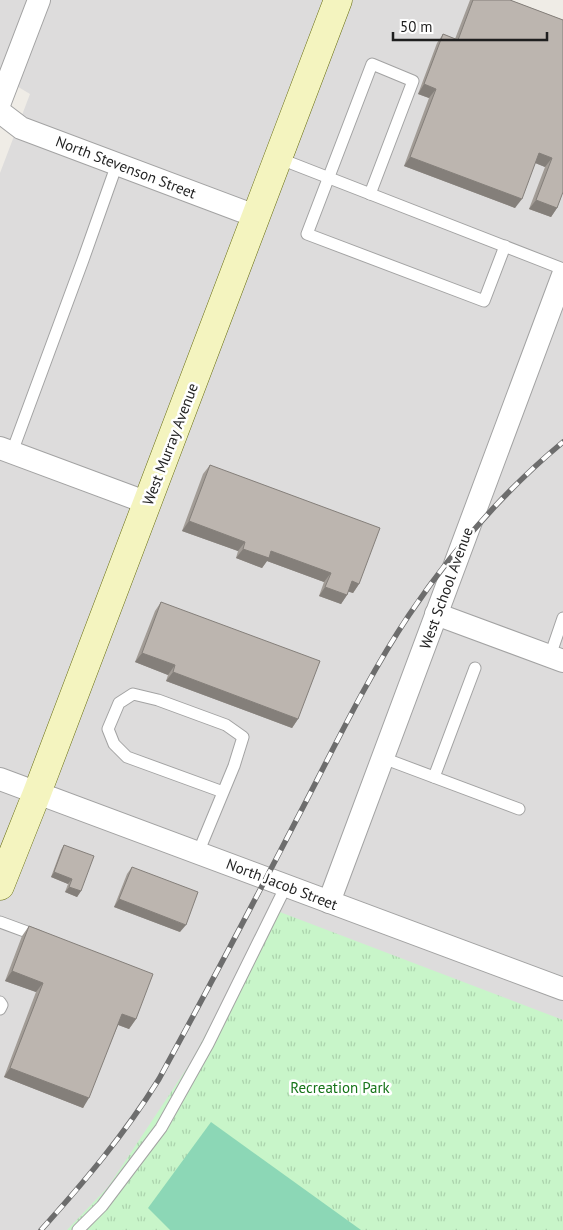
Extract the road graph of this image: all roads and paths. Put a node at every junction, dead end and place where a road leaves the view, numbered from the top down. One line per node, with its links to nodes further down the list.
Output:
1 (39, 0): 3 (street)
2 (338, 0): 5 (main road, West Murray Avenue)
3 (0, 102)
4 (0, 112): 6 (street, North Stevenson Street)
5 (277, 158): 7 (lane); 9 (main road, West Murray Avenue)
6 (117, 164): 9 (street, North Stevenson Street); 14 (lane)
7 (329, 178): 8 (lane); 8 (lane); 10 (lane)
8 (370, 194): 10 (lane)
9 (255, 216): 15 (main road, West Murray Avenue)
10 (505, 246): 11 (lane)
11 (563, 269)
12 (563, 275): 13 (street, West School Avenue)
13 (554, 324): 16 (street, West School Avenue)
14 (6, 450): 15 (street)
15 (148, 503): 24 (main road, West Murray Avenue)
16 (436, 614): 18 (street); 20 (street, West School Avenue)
17 (563, 618): 18 (lane)
18 (556, 659)
19 (475, 668): 21 (lane)
20 (383, 758): 21 (lane); 29 (street, West School Avenue)
21 (434, 777): 25 (lane)
22 (0, 779): 24 (street, North Jacob Street)
23 (223, 792): 23 (lane); 26 (lane)
24 (37, 793): 26 (street, North Jacob Street); 27 (main road, West Murray Avenue)
25 (519, 809)
26 (198, 853): 28 (street, North Jacob Street)
27 (0, 886)
28 (286, 886): 29 (street, North Jacob Street); 35 (lane)
29 (329, 902): 32 (street, North Jacob Street)
30 (0, 922): 31 (lane)
31 (46, 939)
32 (563, 990)
33 (0, 1002): 34 (lane)
34 (0, 1009)
35 (78, 1230)

